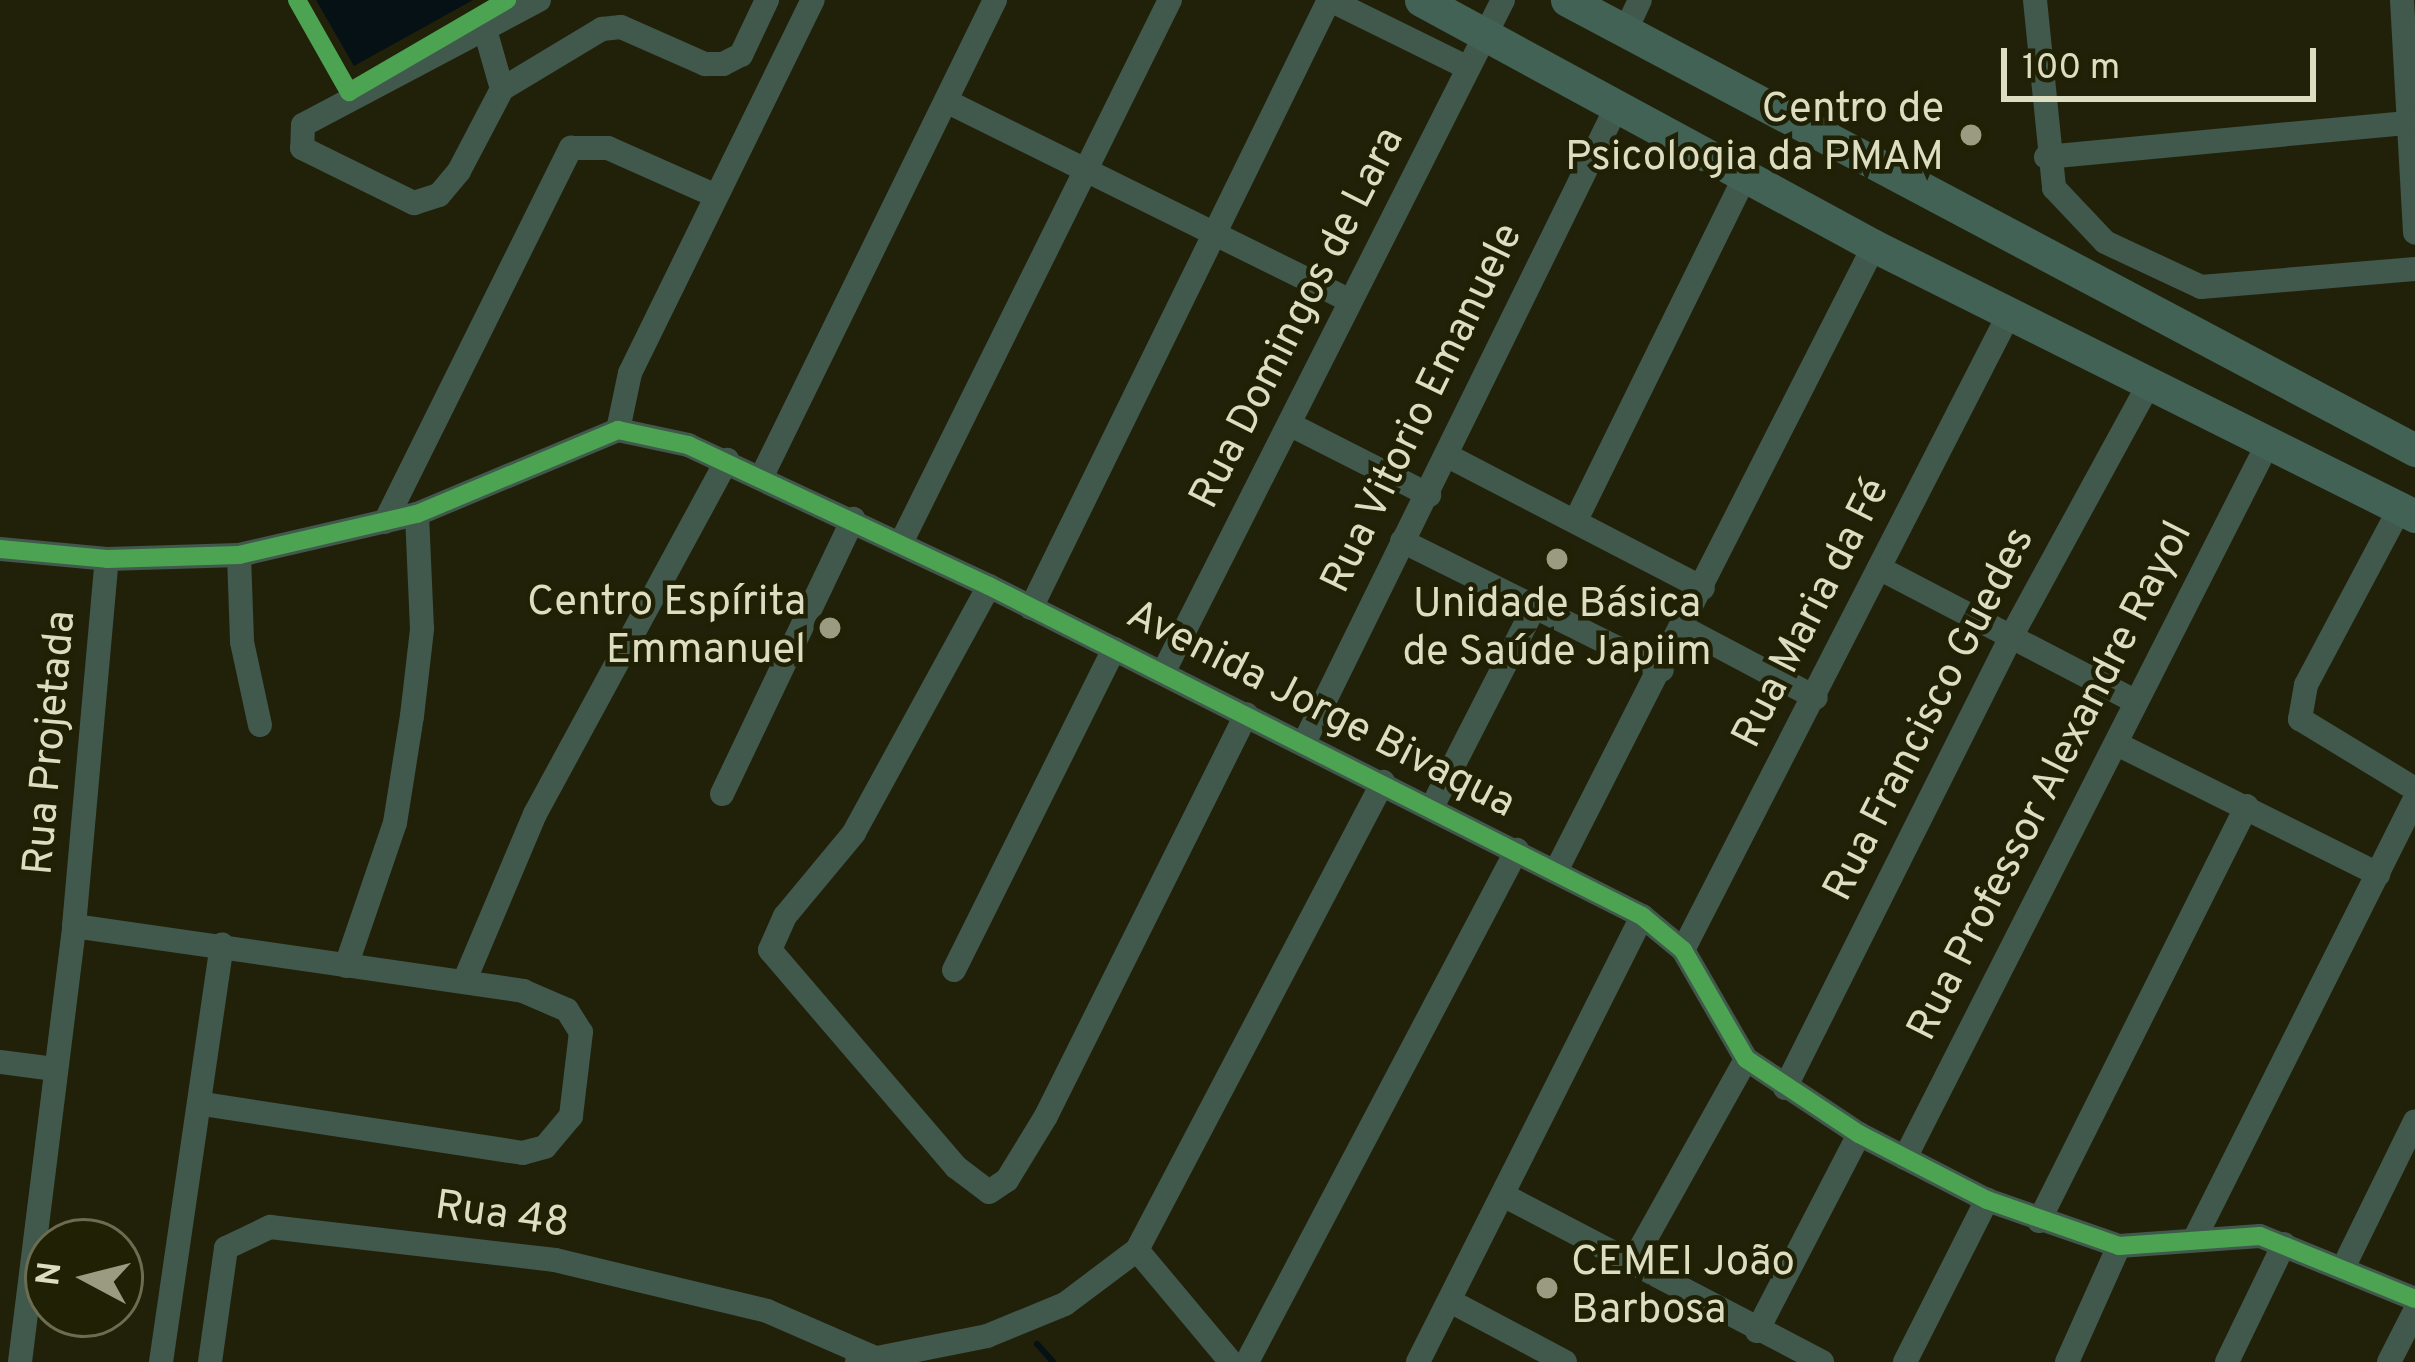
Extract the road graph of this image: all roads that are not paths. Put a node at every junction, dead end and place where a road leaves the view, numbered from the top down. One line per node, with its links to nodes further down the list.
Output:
1 (539, 0): 14 (street)
2 (767, 0): 17 (street)
3 (813, 0): 24 (street)
4 (995, 0): 18 (street)
5 (1170, 0): 22 (street)
6 (1329, 0): 16 (street); 26 (street)
7 (1421, 0): 15 (main road)
8 (1503, 0): 15 (street, Rua Domingos de Lara)
9 (1568, 0): 13 (main road)
10 (1640, 0): 13 (street)
11 (2035, 0): 21 (street)
12 (2402, 0): 20 (street)
13 (1625, 32): 35 (main road)
14 (486, 33): 17 (street); 17 (street)
15 (1484, 35): 16 (street, Rua Domingos de Lara); 19 (main road)
16 (1468, 68): 29 (street, Rua Domingos de Lara)
17 (502, 89)
18 (947, 102): 22 (street); 38 (street)
19 (1615, 110): 23 (main road); 36 (street, Rua Vitorio Emanuele)
20 (2411, 123): 21 (street); 25 (street)
21 (2045, 157): 28 (street)
22 (1084, 173): 26 (street); 46 (street)
23 (1744, 177): 27 (main road); 43 (street)
24 (712, 194): 33 (street); 44 (street)
25 (2415, 233)
26 (1217, 237): 29 (street); 54 (street)
27 (1874, 245): 30 (main road); 52 (street)
28 (2415, 269)
29 (1352, 302): 32 (street, Rua Domingos de Lara)
30 (2010, 311): 31 (main road); 50 (street, Rua Maria da Fé)
31 (2151, 380): 34 (main road); 56 (street, Rua Francisco Guedes)
32 (1291, 425): 39 (street); 59 (street, Rua Domingos de Lara)
33 (618, 430): 37 (street, Avenida Jorge Bivaqua); 41 (street)
34 (2269, 440): 40 (main road); 61 (street, Rua Professor Alexandre Rayol)
35 (2415, 450)
36 (1448, 456): 39 (street, Rua Vitorio Emanuele); 43 (street)
37 (727, 460): 38 (street, Avenida Jorge Bivaqua); 82 (street)
38 (761, 476): 42 (street, Avenida Jorge Bivaqua)
39 (1429, 495): 45 (street, Rua Vitorio Emanuele)
40 (2408, 512): 67 (street)
41 (417, 514): 44 (street); 80 (street)
42 (853, 519): 46 (street, Avenida Jorge Bivaqua); 68 (street)
43 (1576, 520): 52 (street)
44 (385, 521): 48 (street)
45 (1402, 541): 53 (street); 64 (street, Rua Vitorio Emanuele)
46 (901, 543): 51 (street, Avenida Jorge Bivaqua)
47 (0, 549): 49 (street)
48 (239, 555): 49 (street); 63 (street)
49 (107, 559): 77 (street, Rua Projetada)
50 (1880, 568): 56 (street); 60 (street, Rua Maria da Fé)
51 (989, 586): 54 (street, Avenida Jorge Bivaqua); 62 (street)
52 (1703, 588): 55 (street)
53 (1535, 606): 58 (street); 71 (street)
54 (1031, 608): 57 (street, Avenida Jorge Bivaqua)
55 (1684, 628): 58 (street); 60 (street)
56 (2012, 635): 61 (street); 86 (street, Rua Francisco Guedes)
57 (1114, 649): 59 (street, Avenida Jorge Bivaqua); 81 (street)
58 (1662, 670): 74 (street)
59 (1163, 673): 62 (street, Avenida Jorge Bivaqua)
60 (1816, 698): 79 (street, Rua Maria da Fé)
61 (2135, 700): 65 (street, Rua Professor Alexandre Rayol)
62 (1246, 714): 64 (street, Avenida Jorge Bivaqua)
63 (260, 725)
64 (1304, 743): 66 (street, Avenida Jorge Bivaqua)
65 (2117, 744): 70 (street); 90 (street, Rua Professor Alexandre Rayol)
66 (1383, 782): 71 (street, Avenida Jorge Bivaqua); 97 (street)
67 (2415, 788)
68 (722, 794)
69 (2415, 799): 72 (street)
70 (2247, 806): 75 (street); 93 (street)
71 (1432, 807): 73 (street, Avenida Jorge Bivaqua)
72 (2408, 832): 75 (street)
73 (1516, 850): 74 (street, Avenida Jorge Bivaqua); 110 (street)
74 (1557, 868): 76 (street, Avenida Jorge Bivaqua)
75 (2378, 874): 94 (street)
76 (1642, 916): 79 (street, Avenida Jorge Bivaqua); 91 (street)
77 (74, 926): 78 (street); 85 (street, Rua Projetada)
78 (222, 944): 80 (street); 87 (street)
79 (1683, 950): 83 (street, Avenida Jorge Bivaqua)
80 (346, 966): 82 (street)
81 (954, 970)
82 (464, 982): 87 (street)
83 (1746, 1059): 86 (street, Avenida Jorge Bivaqua); 98 (street)
84 (0, 1062): 85 (street)
85 (55, 1069): 106 (street, Rua Projetada)
86 (1786, 1088): 89 (street, Avenida Jorge Bivaqua)
87 (201, 1105): 107 (street)
88 (2415, 1121): 99 (street)
89 (1859, 1134): 90 (street, Avenida Jorge Bivaqua); 103 (street)
90 (1905, 1159): 92 (street, Avenida Jorge Bivaqua)
91 (1503, 1195): 98 (street); 101 (street)
92 (1987, 1200): 93 (street, Avenida Jorge Bivaqua); 114 (street)
93 (2039, 1222): 96 (street, Avenida Jorge Bivaqua)
94 (2196, 1236): 95 (street, Avenida Jorge Bivaqua); 96 (street, Avenida Jorge Bivaqua)
95 (2284, 1244): 99 (street, Avenida Jorge Bivaqua); 116 (street)
96 (2119, 1246): 115 (street)
97 (1137, 1250): 104 (street); 109 (street)
98 (1631, 1264): 103 (street)
99 (2344, 1265): 100 (street, Avenida Jorge Bivaqua)
100 (2415, 1299)
101 (1450, 1301): 111 (street); 112 (street)
102 (2415, 1311): 117 (street)
103 (1757, 1331): 113 (street)
104 (927, 1356): 105 (street)
105 (866, 1360): 108 (street, Rua 48)
106 (20, 1362)
107 (160, 1362)
108 (210, 1362)
109 (1232, 1362)
110 (1247, 1362)
111 (1418, 1362)
112 (1565, 1362)
113 (1822, 1362)
114 (1905, 1362)
115 (2067, 1362)
116 (2227, 1362)
117 (2389, 1362)

